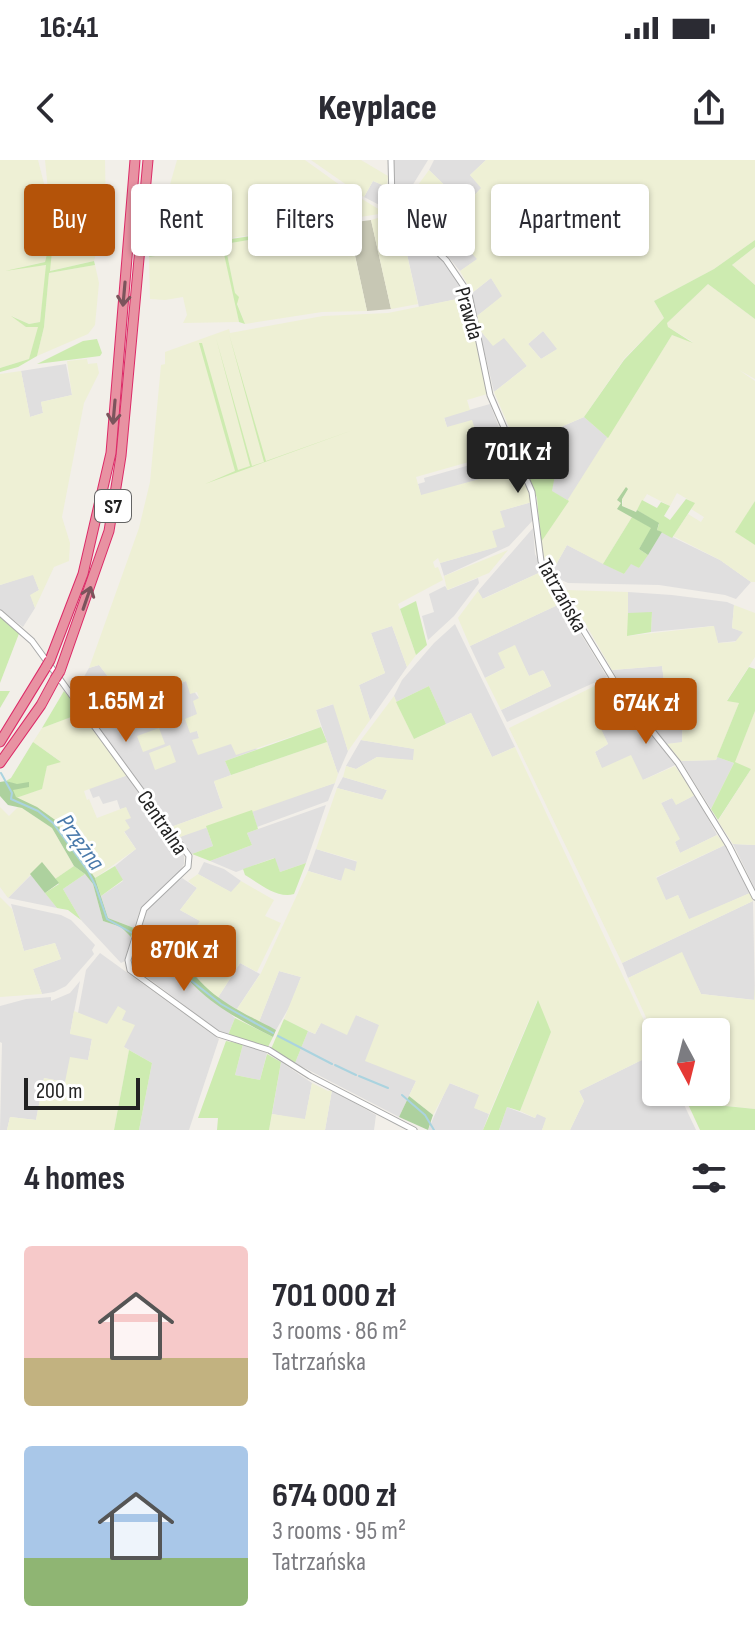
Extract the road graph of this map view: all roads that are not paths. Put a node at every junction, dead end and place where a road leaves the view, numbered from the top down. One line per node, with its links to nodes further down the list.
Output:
1 (135, 160): 6 (highway, S7, one-way to 6)
2 (148, 160): 7 (highway, S7, one-way to 2)
3 (391, 160): 4 (street, Prawda)
4 (490, 395): 8 (street, Tatrzańska)
5 (0, 613): 9 (street, Centralna)
6 (0, 742)
7 (0, 763)
8 (755, 897)
9 (414, 1130)

